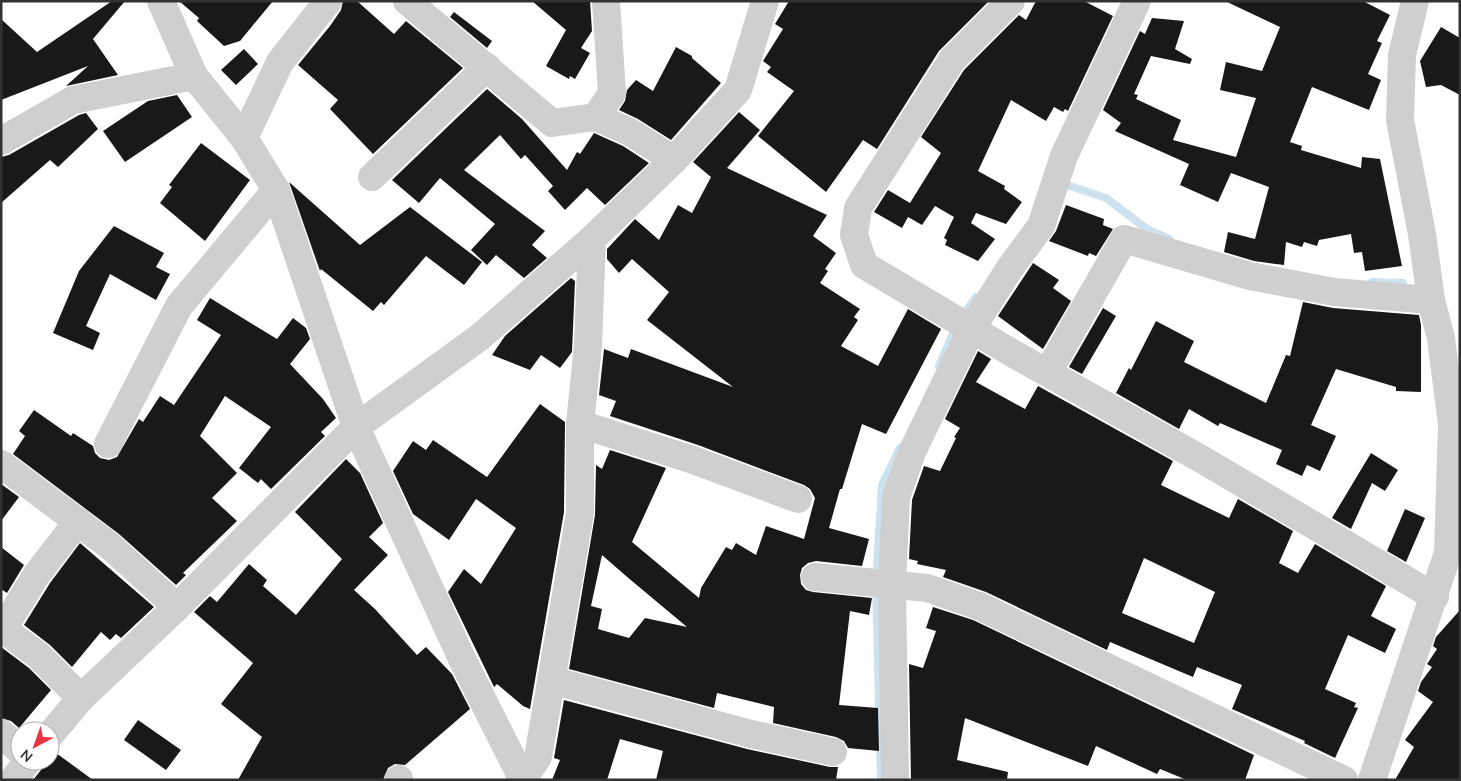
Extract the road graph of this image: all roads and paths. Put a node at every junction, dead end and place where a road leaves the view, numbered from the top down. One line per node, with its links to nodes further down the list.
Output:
1 (162, 1): 10 (street)
2 (328, 1): 12 (street)
3 (407, 1): 9 (street)
4 (606, 1): 11 (street)
5 (765, 1): 14 (street)
6 (1011, 1): 19 (street)
7 (1137, 1): 19 (street)
8 (1415, 1): 18 (street)
9 (487, 67): 11 (street); 15 (street)
10 (194, 76): 12 (street); 13 (street)
11 (596, 118): 14 (street)
12 (244, 138): 16 (street)
13 (1, 141)
14 (674, 160): 17 (street)
15 (372, 177)
16 (276, 190): 22 (street); 23 (street)
17 (592, 239): 21 (street); 22 (street)
18 (1431, 300): 20 (street); 27 (street)
19 (972, 328): 20 (street); 29 (street)
20 (1048, 372): 30 (street)
21 (580, 424): 25 (street); 32 (street)
22 (356, 428): 31 (street); 36 (street)
23 (108, 444)
24 (1, 464): 26 (street)
25 (798, 499)
26 (78, 521): 31 (street); 33 (street)
27 (1454, 558): 30 (street)
28 (815, 577): 29 (street)
29 (892, 585): 37 (street); 38 (street)
30 (1435, 597): 39 (street)
31 (177, 607): 33 (street)
32 (551, 680): 35 (street); 36 (street)
33 (81, 698): 34 (street)
34 (60, 723)
35 (833, 752)
36 (523, 779)
37 (895, 780)
38 (1344, 780)
39 (1372, 780)

